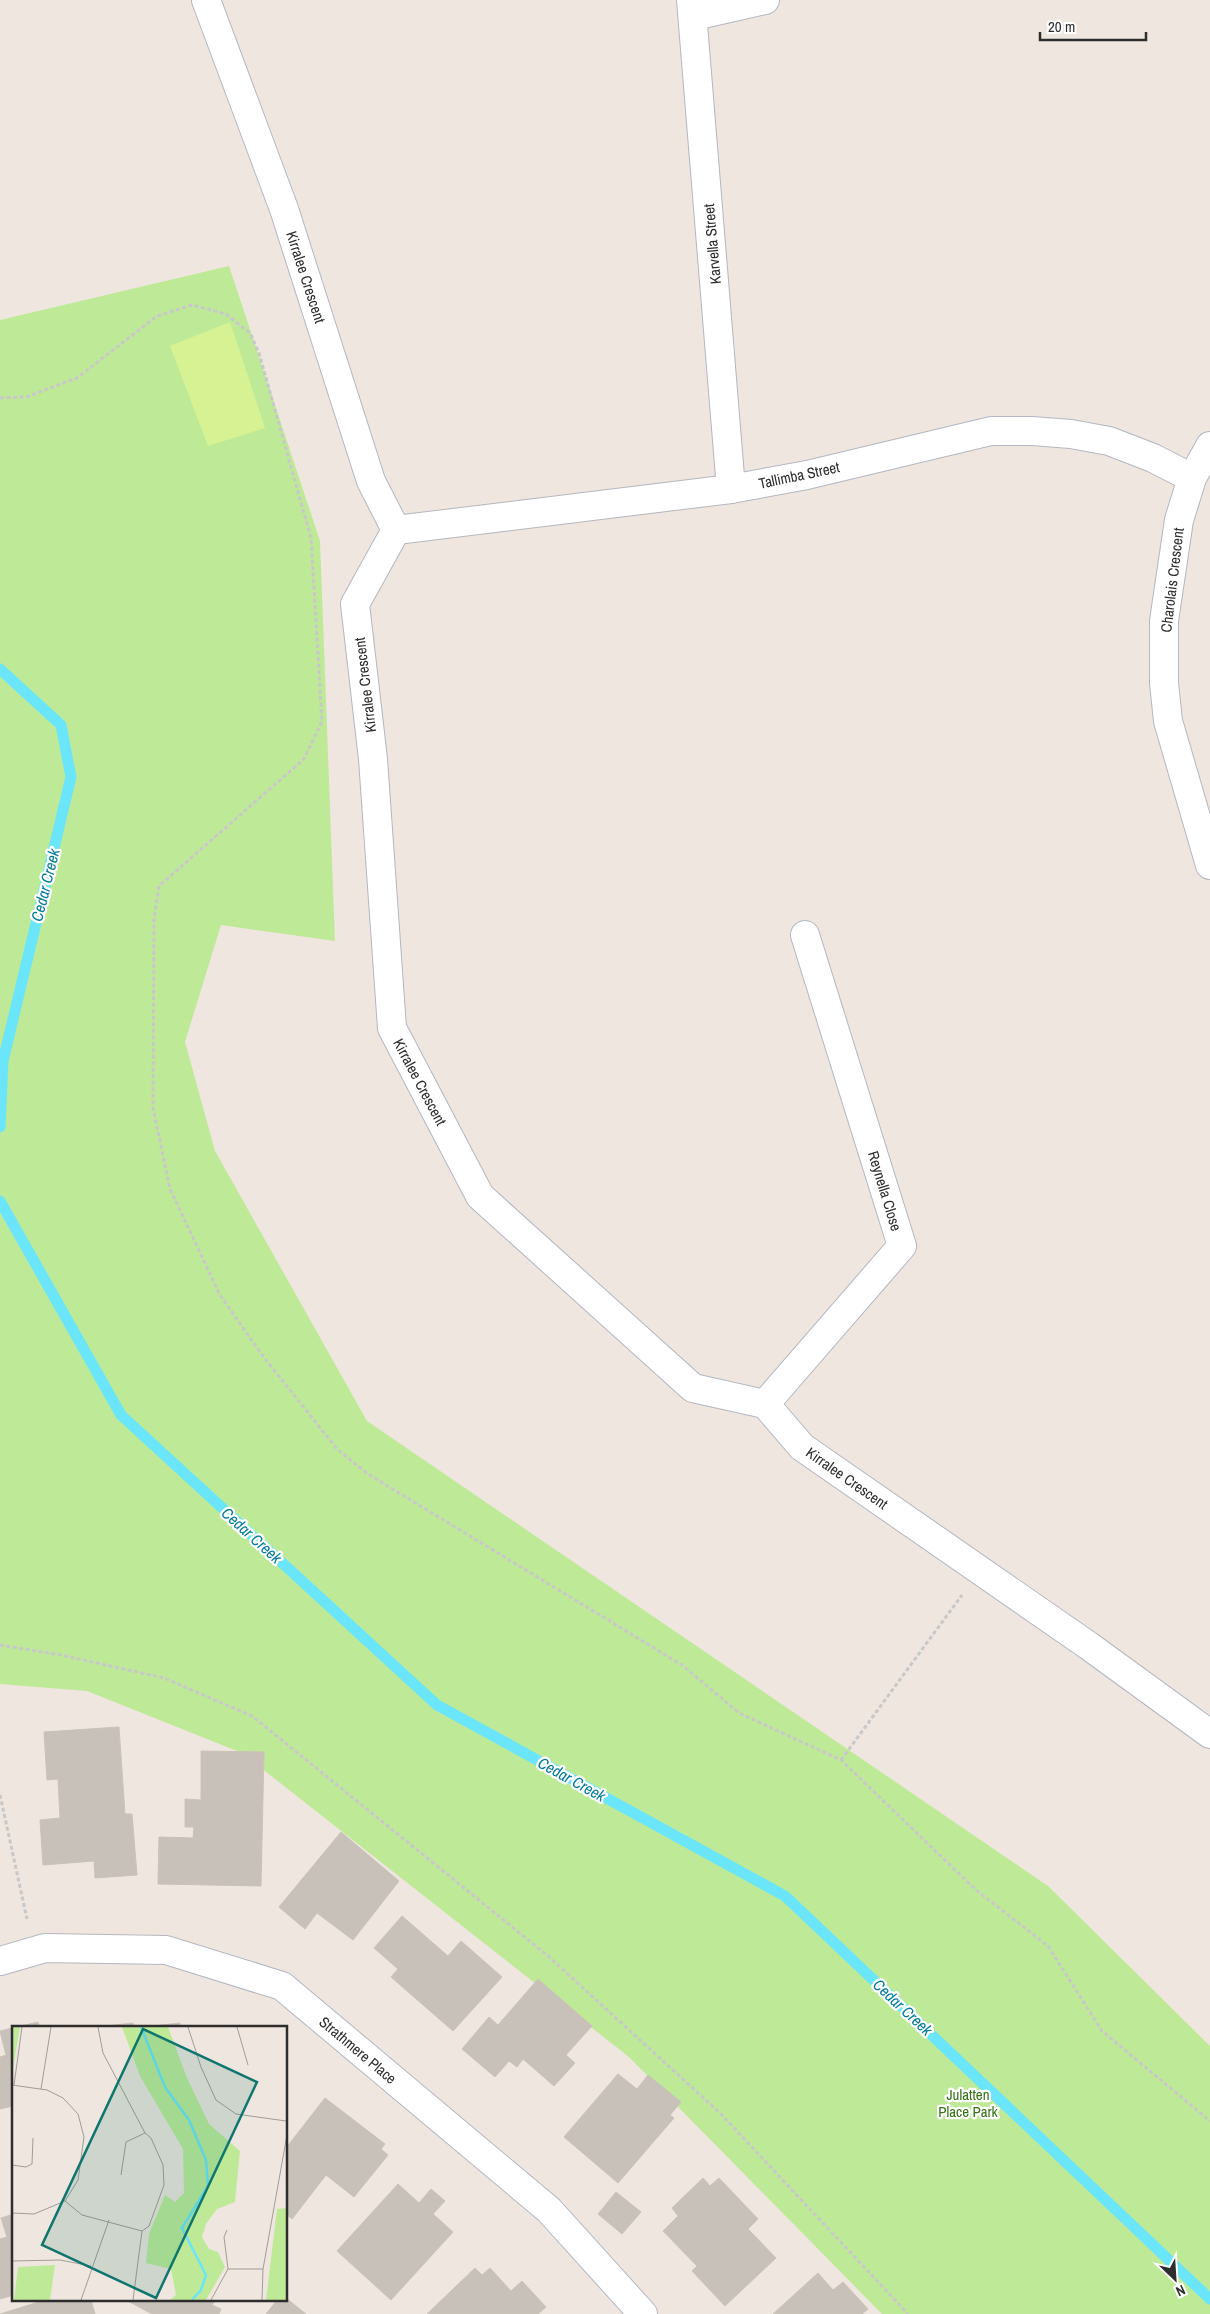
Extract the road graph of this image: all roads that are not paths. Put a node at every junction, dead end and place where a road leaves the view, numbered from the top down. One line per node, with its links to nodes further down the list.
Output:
1 (206, 0): 7 (street, Kirralee Crescent)
2 (765, 0): 3 (street)
3 (692, 8): 6 (street, Karvella Street)
4 (1210, 446): 5 (street, Charolais Crescent)
5 (1192, 478): 6 (street, Tallimba Street); 8 (street, Charolais Crescent)
6 (732, 489): 7 (street, Tallimba Street)
7 (396, 530): 10 (street, Kirralee Crescent)
8 (1210, 865)
9 (805, 935): 10 (street, Reynella Close)
10 (765, 1404): 11 (street, Kirralee Crescent)
11 (1210, 1734)
12 (0, 1961): 13 (street, Strathmere Place)
13 (643, 2314)

